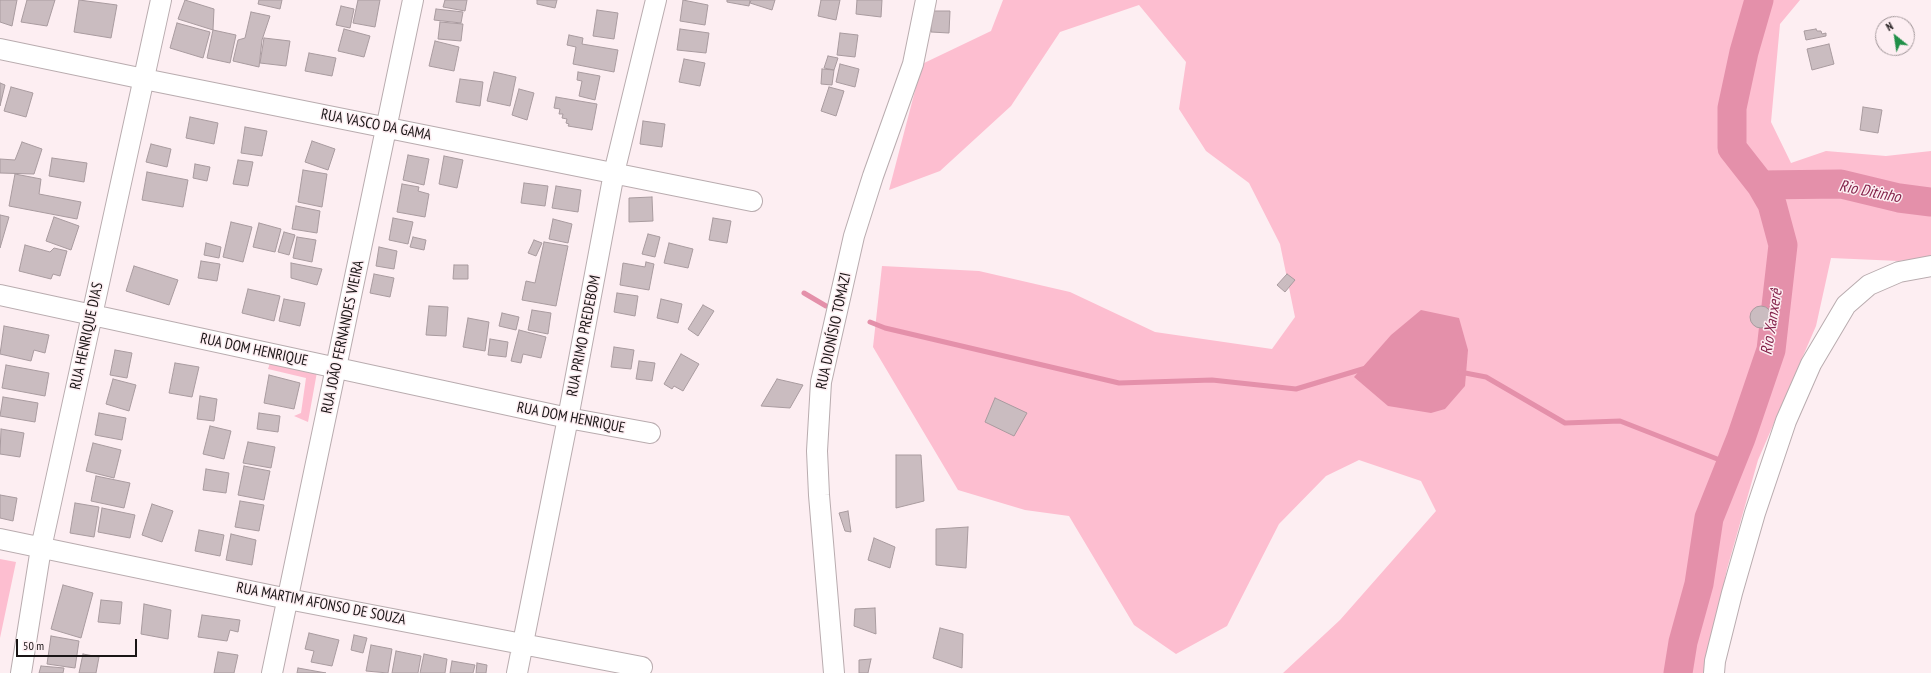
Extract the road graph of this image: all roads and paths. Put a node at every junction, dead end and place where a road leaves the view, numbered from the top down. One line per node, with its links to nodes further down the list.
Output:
1 (161, 0): 6 (street, RUA HENRIQUE DIAS)
2 (413, 0): 7 (street, RUA JOÃO FERNANDES VIEIRA)
3 (656, 0): 8 (street, RUA PRIMO PREDEBOM)
4 (926, 0): 24 (street, RUA DIONÍSIO TOMAZI)
5 (0, 49): 6 (street, RUA VASCO DA GAMA)
6 (144, 79): 7 (street, RUA VASCO DA GAMA); 12 (street, RUA HENRIQUE DIAS)
7 (387, 127): 8 (street, RUA VASCO DA GAMA); 13 (street, RUA JOÃO FERNANDES VIEIRA)
8 (614, 173): 9 (street, RUA VASCO DA GAMA); 14 (street, RUA PRIMO PREDEBOM)
9 (752, 201)
10 (1931, 266): 25 (street)
11 (0, 295): 12 (street, RUA DOM HENRIQUE)
12 (91, 315): 13 (street, RUA DOM HENRIQUE); 17 (street, RUA HENRIQUE DIAS)
13 (336, 367): 14 (street, RUA DOM HENRIQUE); 18 (street, RUA JOÃO FERNANDES VIEIRA)
14 (568, 418): 15 (street, RUA DOM HENRIQUE); 19 (street, RUA PRIMO PREDEBOM)
15 (650, 433)
16 (0, 539): 17 (street, RUA MARTIM AFONSO DE SOUZA)
17 (41, 548): 18 (street, RUA MARTIM AFONSO DE SOUZA); 21 (street, RUA HENRIQUE DIAS)
18 (288, 599): 19 (street, RUA MARTIM AFONSO DE SOUZA); 22 (street, RUA JOÃO FERNANDES VIEIRA)
19 (524, 643): 20 (street, RUA MARTIM AFONSO DE SOUZA); 23 (street, RUA PRIMO PREDEBOM)
20 (642, 667)
21 (21, 673)
22 (272, 673)
23 (517, 673)
24 (834, 673)
25 (1714, 673)

